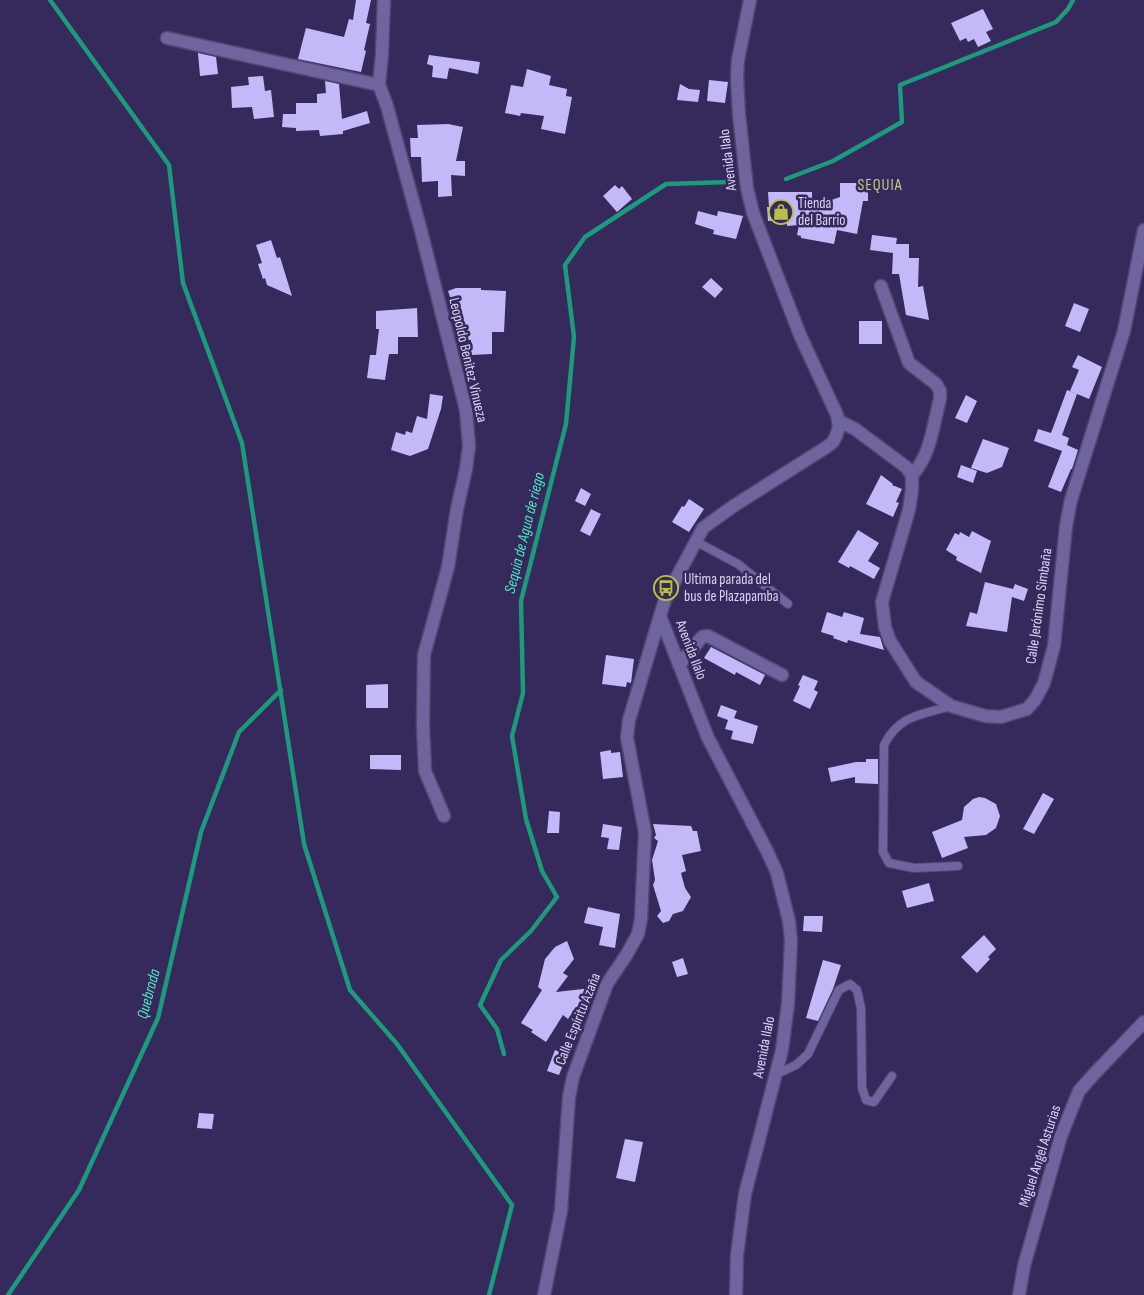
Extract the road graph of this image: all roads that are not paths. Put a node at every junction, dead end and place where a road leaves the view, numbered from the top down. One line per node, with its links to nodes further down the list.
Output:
1 (384, 0): 4 (street, Leopoldo Benitez Vinueza)
2 (750, 0): 7 (street, Avenida Ilalo)
3 (167, 38): 4 (street)
4 (379, 85): 15 (street, Leopoldo Benitez Vinueza)
5 (1144, 230): 14 (street, Calle Jerónimo Simbaña)
6 (881, 286): 8 (street)
7 (839, 421): 8 (street); 9 (street, Avenida Ilalo)
8 (912, 475): 14 (street, Calle Jerónimo Simbaña)
9 (695, 541): 10 (lane); 11 (street, Avenida Ilalo)
10 (788, 604)
11 (660, 616): 12 (street, Avenida Ilalo); 20 (street, Calle Espíritu Azaña)
12 (679, 665): 13 (street); 18 (street, Avenida Ilalo)
13 (782, 675)
14 (952, 706): 16 (lane)
15 (444, 816)
16 (958, 866)
17 (1144, 1022): 22 (street, Miguel Angel Asturias)
18 (776, 1074): 19 (lane); 21 (street, Avenida Ilalo)
19 (892, 1076)
20 (544, 1295)
21 (736, 1295)
22 (1019, 1295)

